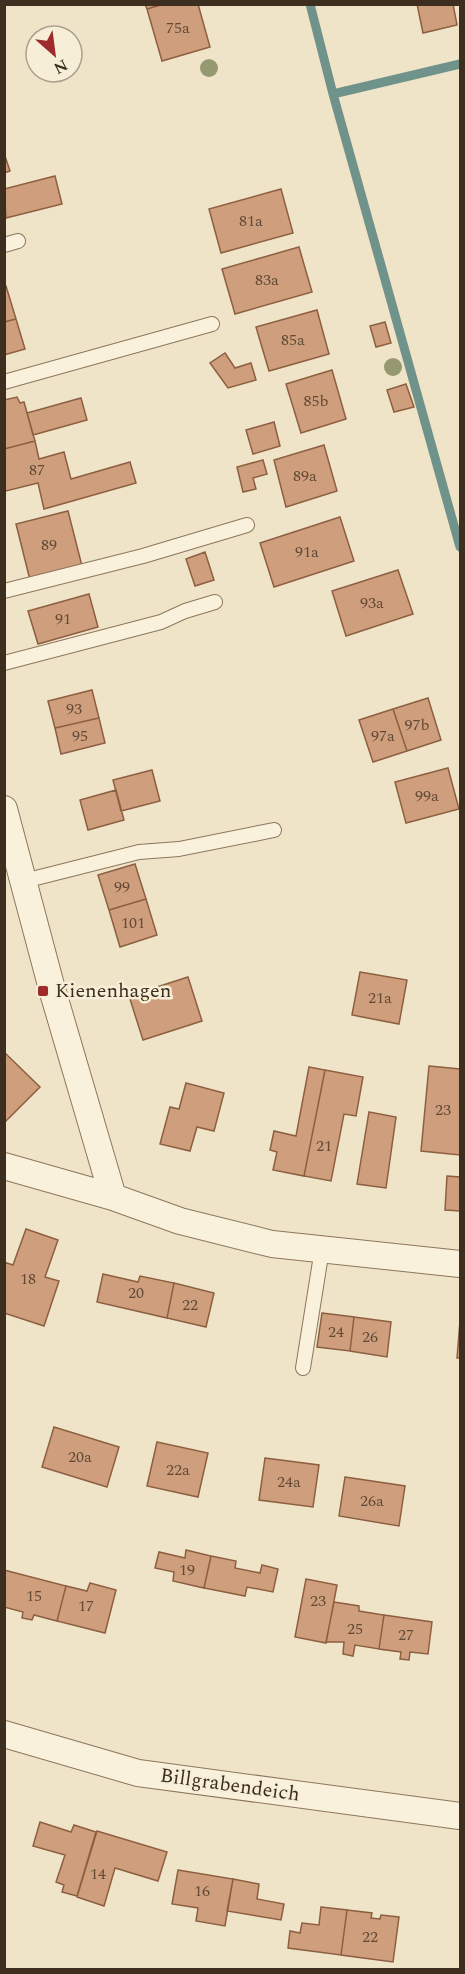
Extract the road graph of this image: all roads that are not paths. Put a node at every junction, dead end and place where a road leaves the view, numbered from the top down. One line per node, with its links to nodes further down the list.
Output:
1 (18, 241): 2 (lane)
2 (4, 245)
3 (212, 324): 4 (lane)
4 (4, 382)
5 (247, 525): 6 (lane)
6 (4, 591)
7 (215, 602): 8 (lane)
8 (4, 663)
9 (4, 809): 11 (street)
10 (274, 830): 11 (lane)
11 (24, 881): 13 (street)
12 (4, 1166): 13 (street)
13 (113, 1197): 14 (street)
14 (322, 1249): 15 (street); 16 (lane)
15 (460, 1264)
16 (303, 1368)
17 (4, 1734): 18 (street, Billgrabendeich)
18 (460, 1816)

